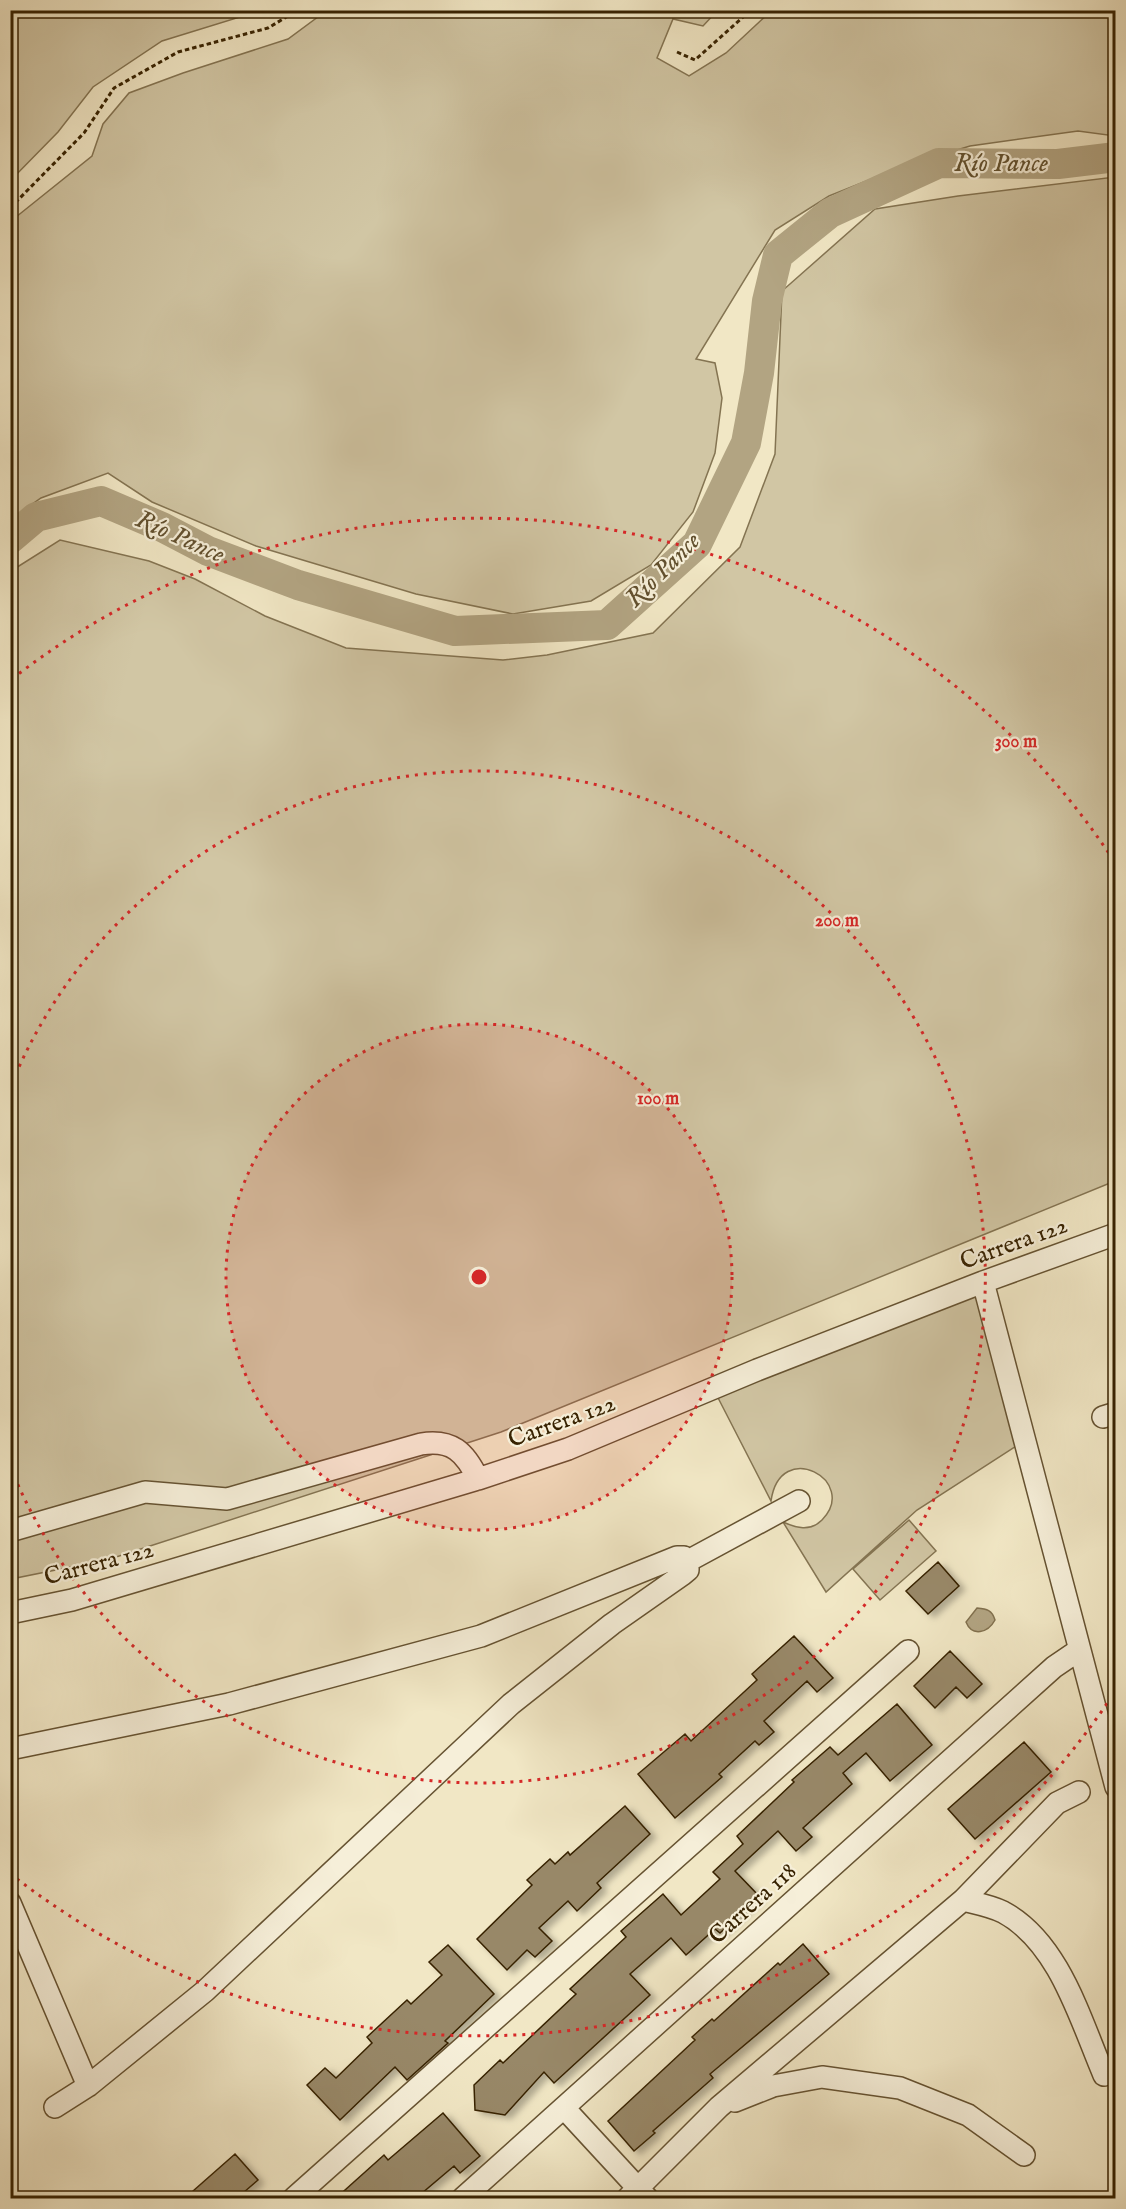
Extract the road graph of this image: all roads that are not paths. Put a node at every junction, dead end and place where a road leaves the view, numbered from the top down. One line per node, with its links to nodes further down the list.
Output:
1 (1116, 1234): 2 (street, Carrera 122)
2 (983, 1282): 3 (street, Carrera 122); 8 (street)
3 (478, 1479): 5 (street); 7 (street, Carrera 122)
4 (799, 1501): 6 (street)
5 (10, 1531)
6 (688, 1561): 10 (street); 16 (street)
7 (10, 1613)
8 (1079, 1650): 11 (street); 19 (street, Carrera 118)
9 (908, 1651): 22 (street)
10 (10, 1749)
11 (1116, 1787)
12 (1079, 1792): 13 (street)
13 (963, 1900): 15 (street); 18 (street)
14 (10, 1903): 16 (street)
15 (1104, 2075)
16 (88, 2086): 17 (street)
17 (55, 2107)
18 (720, 2107): 20 (street); 21 (street)
19 (564, 2108): 21 (street); 23 (street, Carrera 118)
20 (1024, 2155)
21 (638, 2196)
22 (294, 2199)
23 (463, 2199)

